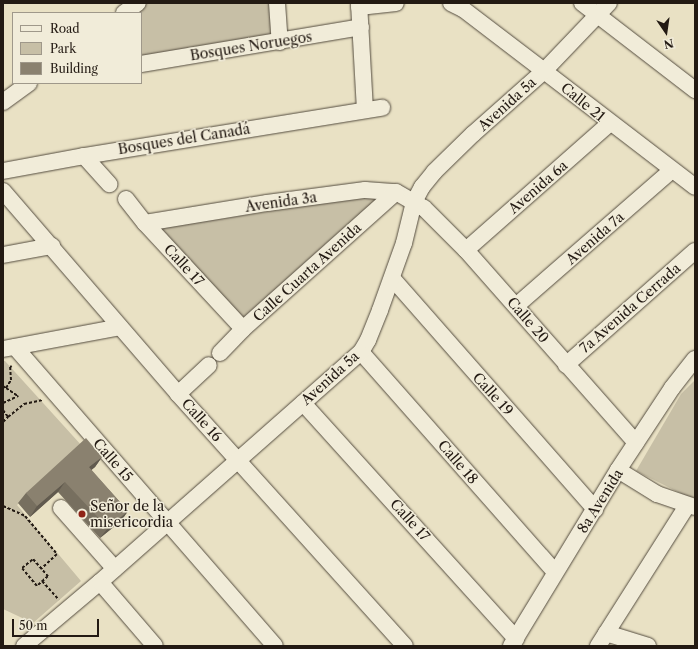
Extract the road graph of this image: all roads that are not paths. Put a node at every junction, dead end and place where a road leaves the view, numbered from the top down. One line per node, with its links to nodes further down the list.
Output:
1 (138, 3): 8 (street)
2 (277, 3): 11 (street)
3 (396, 3): 7 (street)
4 (451, 3): 13 (street, Calle 21)
5 (582, 3): 9 (street)
6 (609, 3): 9 (street, Avenida 5a)
7 (359, 5): 10 (street)
8 (125, 12)
9 (598, 16): 13 (street, Avenida 5a); 15 (street)
10 (361, 27): 11 (street, Bosques Noruegos); 18 (street)
11 (280, 42): 12 (street, Bosques Noruegos)
12 (142, 64)
13 (544, 71): 19 (street, Calle 21); 28 (street, Avenida 5a)
14 (28, 84): 16 (street)
15 (695, 90)
16 (3, 102)
17 (382, 108): 18 (street, Bosques del Canadá)
18 (365, 110): 20 (street, Bosques del Canadá)
19 (610, 123): 21 (street, Calle 21); 31 (street, Avenida 6a)
20 (84, 156): 22 (street, Bosques del Canadá); 23 (street)
21 (672, 170): 24 (street, Calle 21); 35 (street, Avenida 7a)
22 (3, 171)
23 (109, 184)
24 (695, 187)
25 (3, 191): 30 (street, Calle 16)
26 (396, 192): 28 (street, Avenida 3a); 29 (street, Avenida 3a); 37 (street, Calle Cuarta Avenida)
27 (126, 200): 29 (street, Calle 17)
28 (414, 202): 31 (street, Calle 20); 34 (street, Avenida 5a)
29 (145, 223): 37 (street, Calle 17)
30 (52, 246): 33 (street); 36 (street, Calle 16)
31 (466, 250): 35 (street, Calle 20)
32 (695, 251): 43 (street, 7a Avenida Cerrada)
33 (3, 255)
34 (392, 278): 39 (street, Avenida 5a); 51 (street, Calle 19)
35 (516, 306): 43 (street, Calle 20)
36 (120, 327): 38 (street); 44 (street, Calle 16)
37 (243, 329): 40 (street, Calle Cuarta Avenida)
38 (14, 351): 52 (street, Calle 15)
39 (361, 352): 45 (street, Avenida 5a); 54 (street, Calle 18)
40 (220, 354)
41 (695, 359): 46 (street, 8a Avenida)
42 (209, 365): 44 (street)
43 (566, 365): 46 (street, Calle 20)
44 (178, 394): 47 (street, Calle 16)
45 (303, 403): 47 (street, Avenida 5a); 57 (street, Calle 17)
46 (636, 443): 48 (street, 8a Avenida)
47 (237, 460): 52 (street, Avenida 5a); 61 (street, Calle 16)
48 (618, 470): 49 (street); 51 (street, 8a Avenida)
49 (691, 506): 56 (street)
50 (61, 508): 53 (street)
51 (595, 509): 54 (street, 8a Avenida)
52 (167, 522): 53 (street, Avenida 5a); 60 (street, Calle 15)
53 (115, 569): 55 (street, Avenida 5a)
54 (555, 572): 57 (street, 8a Avenida)
55 (100, 582): 58 (street, Avenida 5a); 59 (street)
56 (602, 640): 62 (street)
57 (513, 642)
58 (29, 644)
59 (155, 646)
60 (275, 646)
61 (405, 646)
62 (648, 646)

